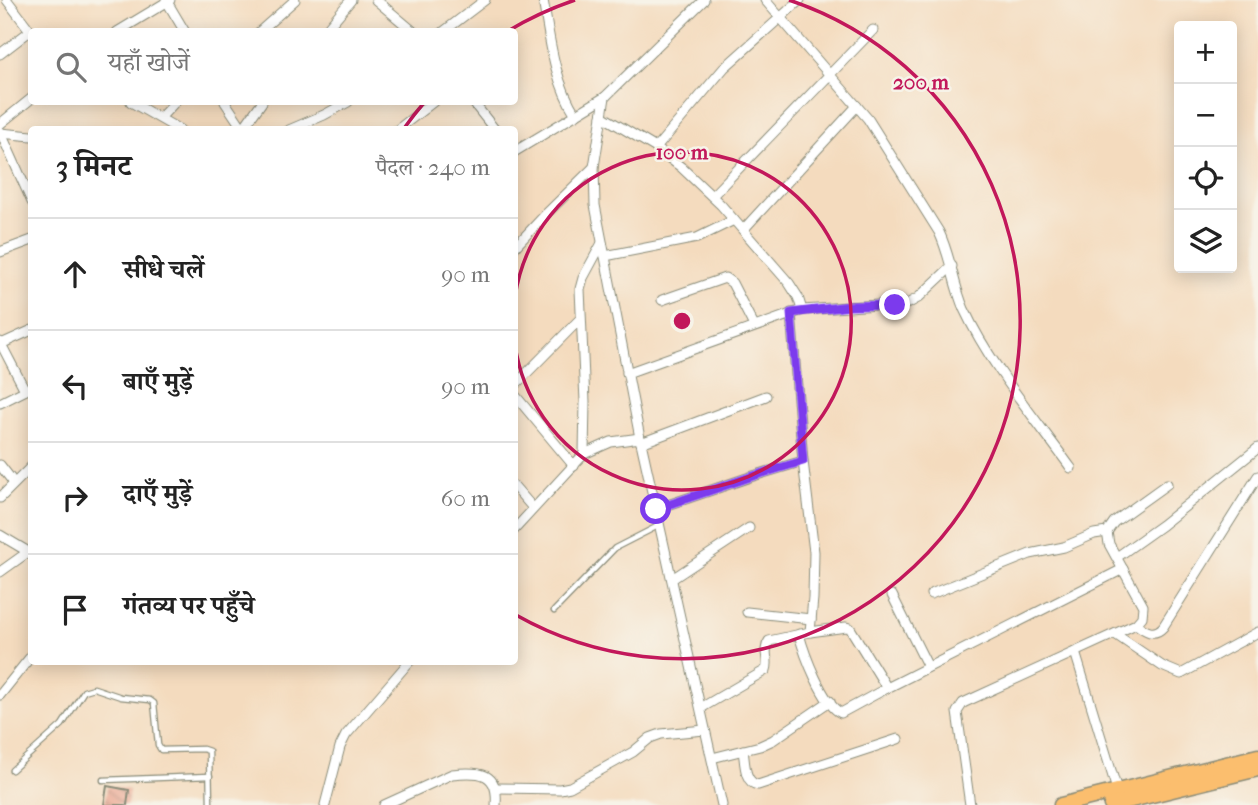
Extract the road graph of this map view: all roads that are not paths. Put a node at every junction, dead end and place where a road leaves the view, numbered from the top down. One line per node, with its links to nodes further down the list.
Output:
1 (7, 0): 12 (street)
2 (295, 0): 15 (street)
3 (351, 0): 16 (street)
4 (376, 0): 17 (street)
5 (485, 0): 18 (street)
6 (543, 0): 33 (street)
7 (765, 0): 11 (street)
8 (800, 0): 11 (street)
9 (167, 1): 13 (street); 14 (street)
10 (699, 2): 23 (street)
11 (780, 17): 22 (street); 44 (street)
12 (28, 28)
13 (124, 28)
14 (183, 28)
15 (264, 28)
16 (327, 28)
17 (409, 28)
18 (448, 28)
19 (873, 30): 22 (street)
20 (28, 34): 21 (street)
21 (0, 54)
22 (830, 74): 32 (street); 48 (street)
23 (605, 97): 33 (street); 34 (street)
24 (28, 102): 42 (street)
25 (136, 105): 35 (street)
26 (172, 105): 35 (street)
27 (227, 105): 37 (street)
28 (260, 105): 38 (street)
29 (342, 105): 39 (street)
30 (429, 105): 40 (street)
31 (475, 105): 41 (street)
32 (858, 106): 50 (street); 56 (street)
33 (576, 115): 45 (street)
34 (602, 116): 44 (street); 46 (street)
35 (160, 118): 36 (street)
36 (173, 126)
37 (240, 126)
38 (244, 126)
39 (298, 126)
40 (402, 126)
41 (492, 126)
42 (0, 131): 43 (street); 47 (street)
43 (28, 135)
44 (656, 148): 48 (street)
45 (518, 150)
46 (594, 167): 52 (street); 53 (street)
47 (28, 193)
48 (712, 196): 49 (street)
49 (734, 219): 50 (street); 55 (street)
50 (743, 230): 58 (street)
51 (28, 242): 54 (street)
52 (602, 243): 55 (street); 60 (street)
53 (518, 244)
54 (0, 252)
55 (605, 256): 64 (street)
56 (952, 266): 58 (street); 76 (street)
57 (662, 300): 61 (street)
58 (802, 310): 59 (street)
59 (791, 313): 61 (street); 73 (street)
60 (580, 319): 65 (street); 72 (street)
61 (754, 326): 64 (street)
62 (28, 333): 63 (street)
63 (1, 343): 66 (street)
64 (627, 373): 70 (street)
65 (518, 382)
66 (28, 388): 69 (street)
67 (766, 396): 70 (street)
68 (518, 399): 75 (street)
69 (0, 403)
70 (641, 440): 72 (street); 84 (street)
71 (1258, 448): 92 (street)
72 (584, 454): 75 (street)
73 (803, 461): 84 (street); 100 (street)
74 (0, 465): 79 (street)
75 (573, 466): 83 (street)
76 (1070, 467)
77 (28, 470): 79 (street)
78 (1258, 476): 101 (street)
79 (14, 483): 82 (street)
80 (1167, 484): 88 (street)
81 (518, 491): 83 (street)
82 (0, 498)
83 (533, 508): 85 (street)
84 (656, 509): 86 (street)
85 (518, 525)
86 (660, 525): 95 (street); 98 (lane)
87 (749, 528): 95 (street)
88 (1107, 532): 92 (street); 96 (street)
89 (0, 535): 90 (street)
90 (28, 552)
91 (28, 554): 94 (street)
92 (1117, 557): 93 (street)
93 (1123, 569): 101 (street); 109 (street)
94 (0, 572)
95 (672, 579): 113 (street)
96 (931, 594)
97 (892, 595): 109 (street)
98 (554, 611)
99 (747, 612): 100 (street)
100 (811, 619): 102 (street)
101 (1136, 624): 105 (street)
102 (810, 632): 104 (street); 110 (street)
103 (1258, 632): 105 (street)
104 (799, 634): 112 (street); 113 (street)
105 (1115, 634): 106 (street)
106 (1074, 652): 124 (street); 130 (street)
107 (28, 660): 111 (street)
108 (406, 665): 126 (street)
109 (928, 667): 110 (street)
110 (887, 688): 112 (street)
111 (0, 695)
112 (830, 701): 116 (street)
113 (701, 708): 114 (street)
114 (705, 730): 118 (street); 123 (street)
115 (898, 739): 116 (street)
116 (743, 750): 118 (street)
117 (1258, 756): 124 (main road)
118 (712, 758): 129 (street)
119 (1258, 769): 132 (main road)
120 (12, 770): 121 (lane)
121 (210, 776): 122 (lane); 125 (lane)
122 (103, 780)
123 (497, 788): 127 (street); 128 (street)
124 (1116, 790): 131 (main road)
125 (211, 805)
126 (325, 805)
127 (384, 805)
128 (496, 805)
129 (722, 805)
130 (970, 805)
131 (1061, 805)
132 (1111, 805)

